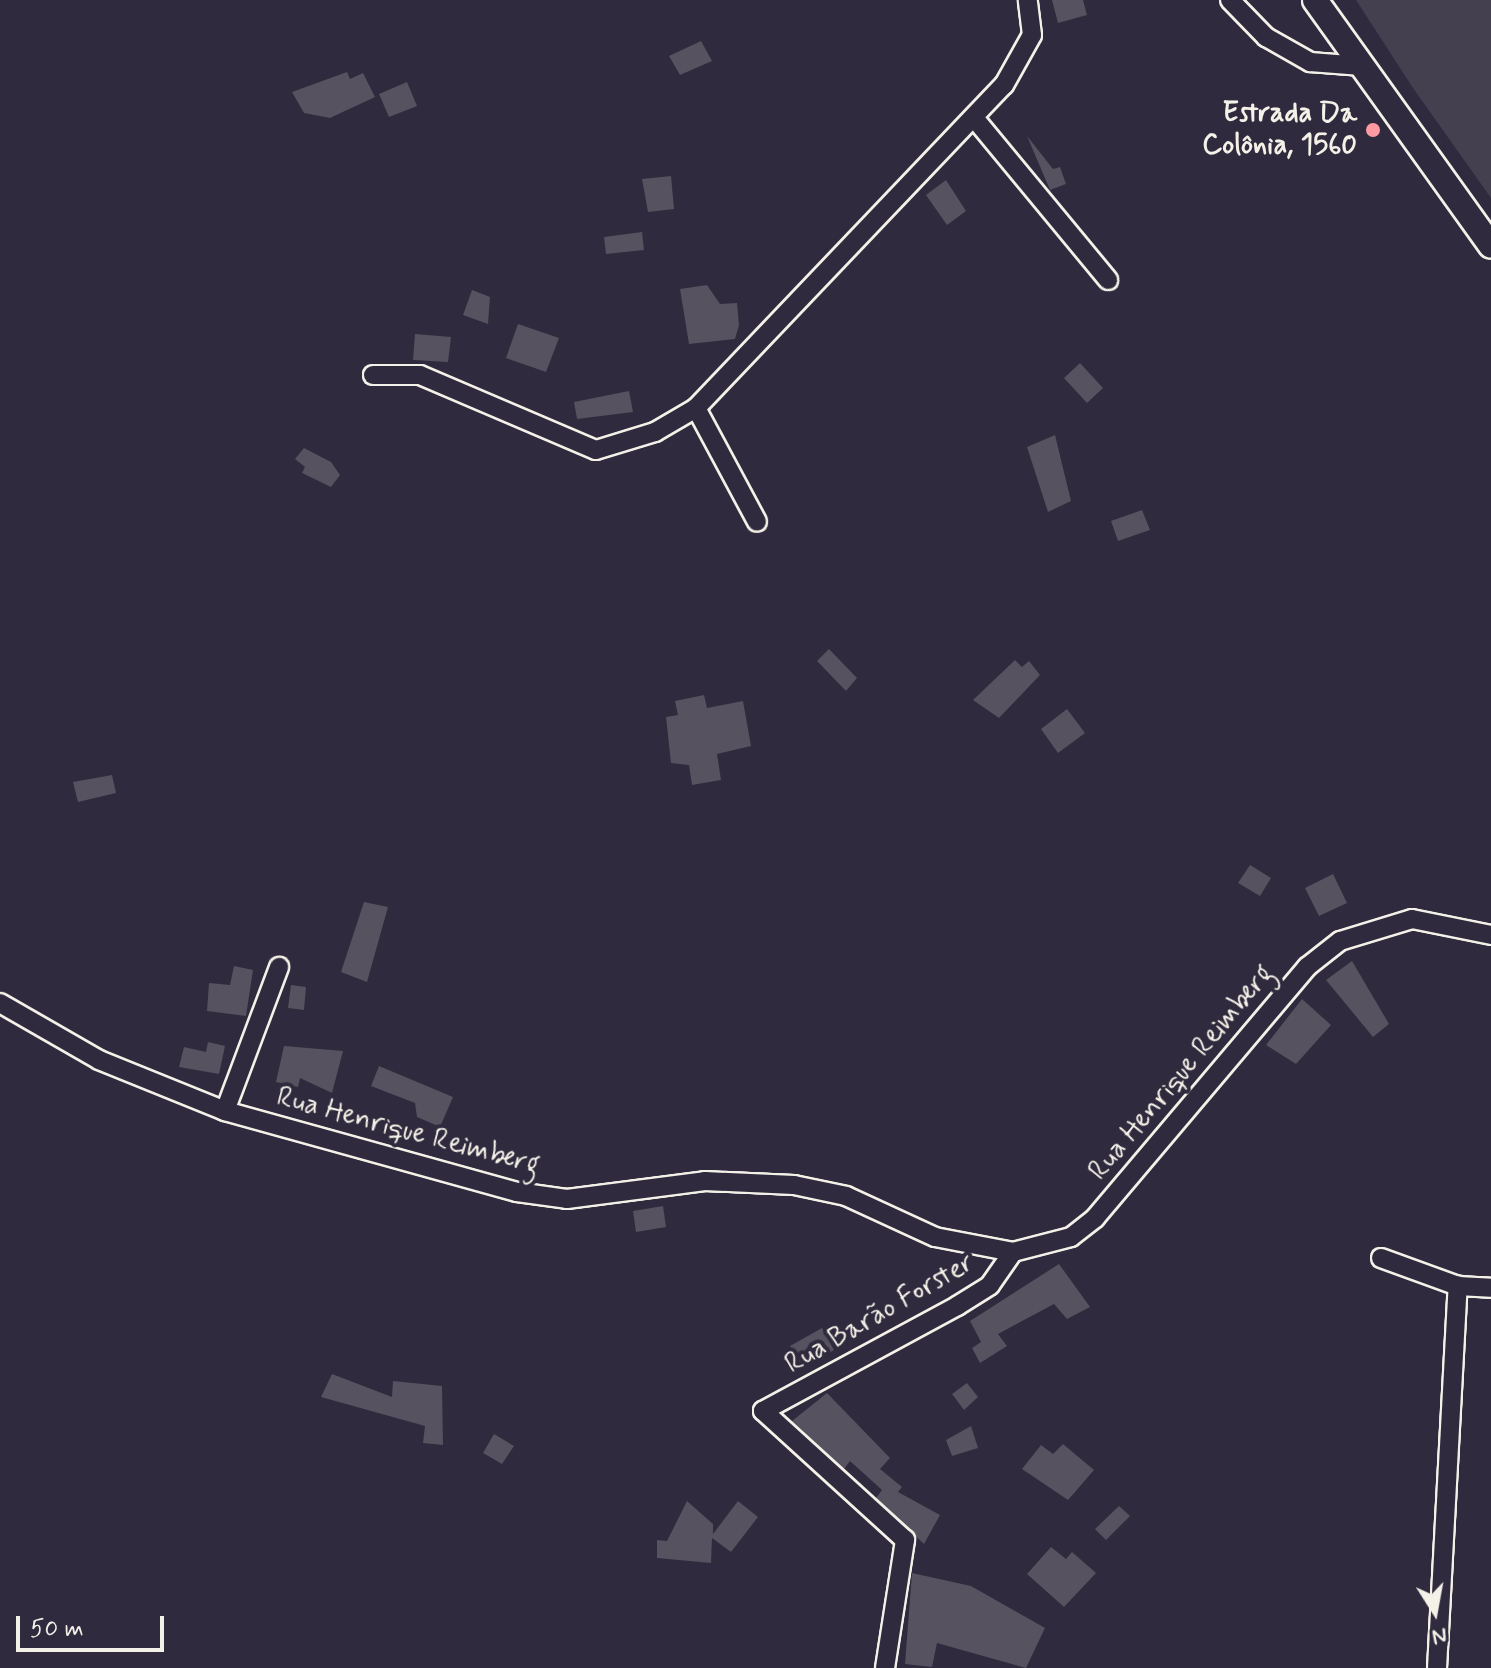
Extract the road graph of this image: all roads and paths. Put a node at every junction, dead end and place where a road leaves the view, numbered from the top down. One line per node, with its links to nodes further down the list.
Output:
1 (1028, 0): 5 (street)
2 (1230, 0): 4 (street)
3 (1315, 0): 4 (main road)
4 (1362, 66): 6 (main road)
5 (975, 119): 7 (street); 9 (street)
6 (1491, 246)
7 (1108, 280)
8 (373, 375): 9 (street)
9 (696, 408): 10 (street)
10 (757, 522)
11 (1491, 935): 15 (street, Rua Henrique Reimberg)
12 (279, 967): 14 (street)
13 (0, 1003): 14 (street, Rua Henrique Reimberg)
14 (225, 1111): 15 (street, Rua Henrique Reimberg)
15 (1013, 1252): 19 (street, Rua Barão Forster)
16 (1381, 1258): 17 (street)
17 (1458, 1286): 18 (street); 20 (street)
18 (1491, 1288)
19 (885, 1668)
20 (1437, 1668)

